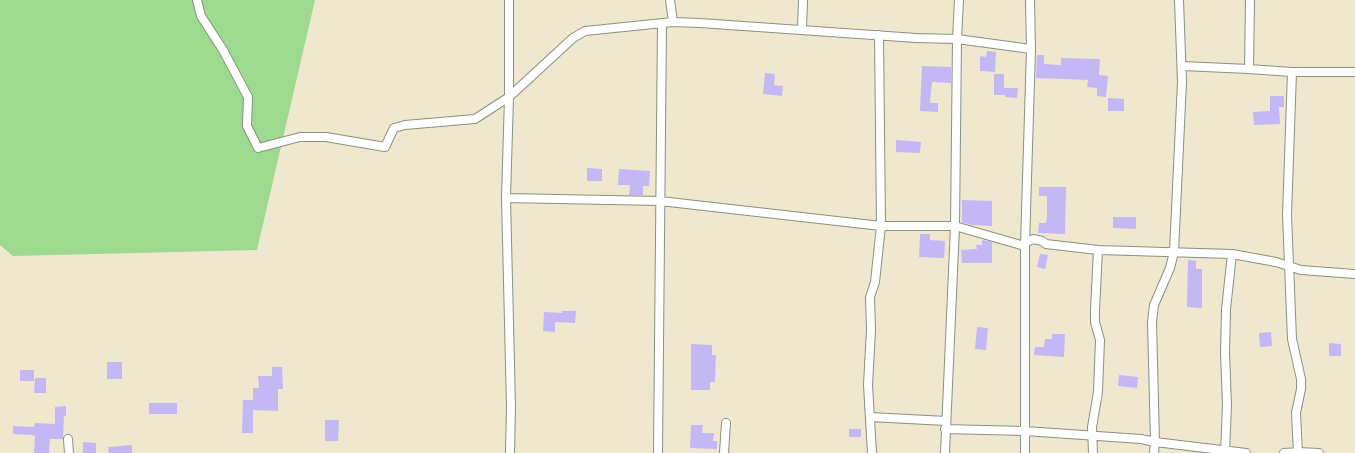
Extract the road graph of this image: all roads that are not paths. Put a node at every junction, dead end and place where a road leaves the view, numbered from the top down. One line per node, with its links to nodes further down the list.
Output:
1 (197, 0): 19 (street)
2 (509, 0): 19 (street)
3 (670, 0): 9 (street)
4 (803, 0): 11 (street)
5 (959, 0): 13 (street)
6 (1030, 0): 14 (street)
7 (1179, 0): 15 (street)
8 (1250, 0): 16 (street)
9 (672, 22): 10 (street); 11 (street)
10 (662, 23): 19 (street); 21 (street)
11 (802, 29): 12 (street)
12 (879, 35): 13 (street); 22 (street)
13 (957, 38): 14 (street); 23 (street)
14 (1031, 48): 24 (street)
15 (1182, 66): 16 (street); 26 (street)
16 (1249, 69): 17 (street)
17 (1292, 72): 18 (street); 28 (street)
18 (1355, 72)
19 (509, 97): 20 (street)
20 (506, 198): 21 (street); 40 (street)
21 (660, 201): 22 (street); 41 (street)
22 (881, 226): 23 (street); 30 (street)
23 (955, 226): 24 (street); 32 (street)
24 (1025, 244): 25 (street); 33 (street)
25 (1098, 250): 26 (street); 34 (street)
26 (1174, 252): 27 (street); 36 (street)
27 (1232, 254): 28 (street); 37 (street)
28 (1288, 265): 29 (street); 38 (street)
29 (1355, 274)
30 (870, 417): 32 (street); 43 (street)
31 (726, 423): 42 (street)
32 (946, 425): 33 (street); 44 (street)
33 (1025, 431): 34 (street); 45 (street)
34 (1093, 436): 36 (street); 46 (street)
35 (68, 439): 39 (street)
36 (1155, 442): 37 (street); 47 (street)
37 (1225, 451): 48 (street)
38 (1298, 452): 49 (street); 50 (street)
39 (68, 453)
40 (510, 453)
41 (658, 453)
42 (724, 453)
43 (872, 453)
44 (945, 453)
45 (1025, 453)
46 (1093, 453)
47 (1154, 453)
48 (1246, 453)
49 (1284, 453)
50 (1319, 453)

